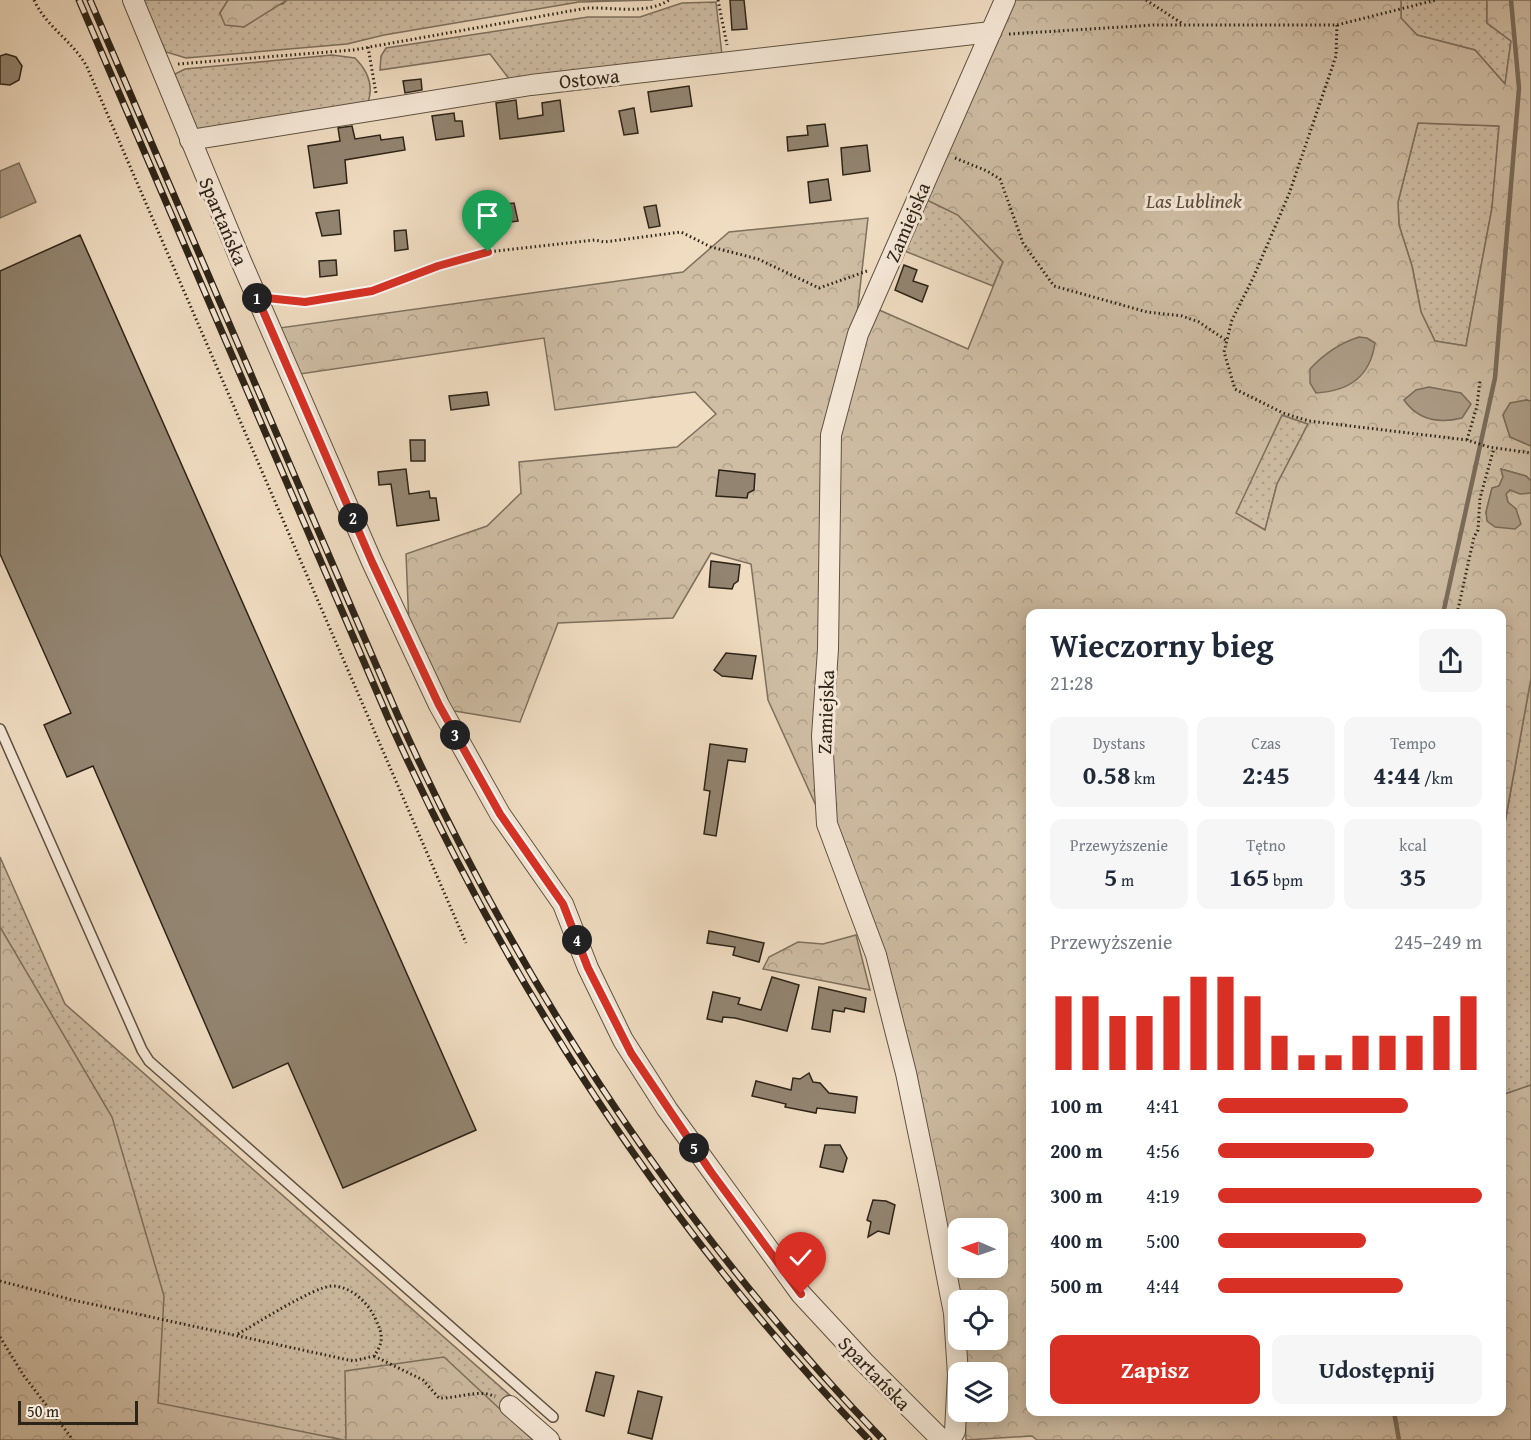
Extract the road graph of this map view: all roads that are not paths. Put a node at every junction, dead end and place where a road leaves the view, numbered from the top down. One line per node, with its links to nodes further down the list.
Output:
1 (133, 0): 4 (street, Spartańska)
2 (1005, 0): 3 (street, Zamiejska)
3 (990, 33): 4 (street, Ostowa); 10 (street, Zamiejska)
4 (189, 141): 9 (street, Spartańska)
5 (0, 729): 7 (lane)
6 (510, 1406): 8 (street)
7 (553, 1417)
8 (549, 1440)
9 (942, 1440)
10 (950, 1440)

